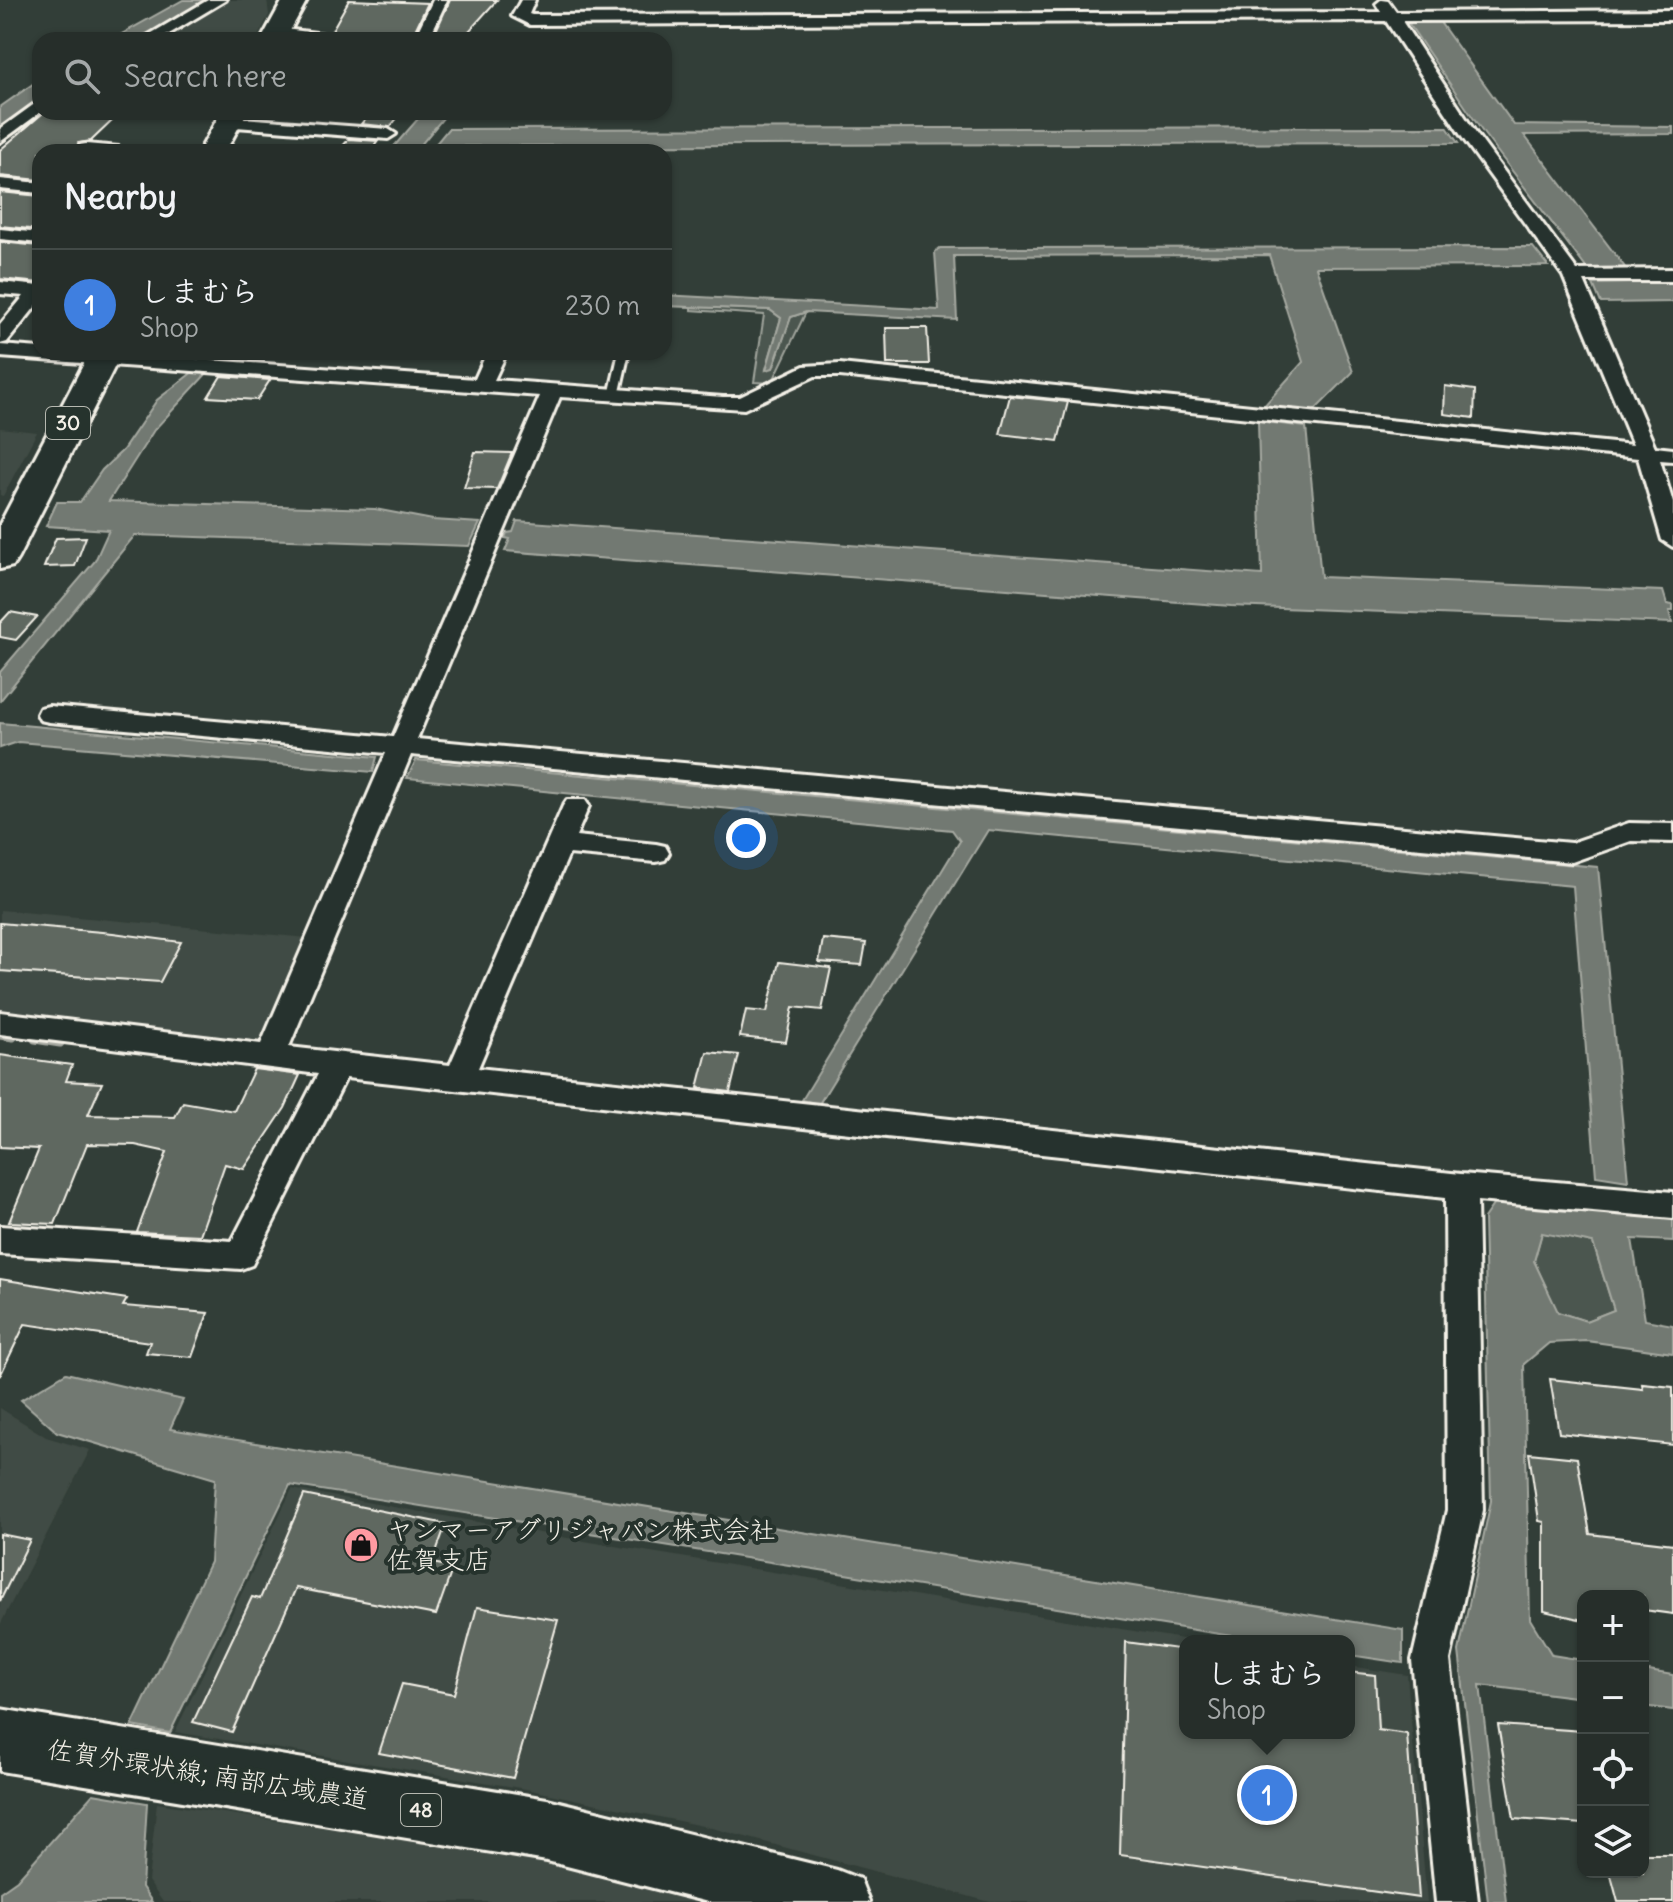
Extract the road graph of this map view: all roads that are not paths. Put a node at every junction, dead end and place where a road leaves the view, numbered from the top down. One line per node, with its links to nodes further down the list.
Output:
1 (219, 0): 8 (street)
2 (295, 0): 9 (main road)
3 (440, 0): 7 (street)
4 (528, 0): 5 (street)
5 (1385, 8): 6 (street); 21 (street)
6 (1673, 15)
7 (427, 29)
8 (162, 32)
9 (278, 32)
10 (32, 111): 14 (street)
11 (230, 120): 15 (main road)
12 (260, 120): 13 (street)
13 (388, 134)
14 (0, 137)
15 (217, 144)
16 (0, 184): 17 (street)
17 (32, 187)
18 (0, 234): 19 (street)
19 (32, 237)
20 (1673, 275): 21 (street)
21 (1572, 276): 35 (street)
22 (0, 288): 23 (street)
23 (32, 291)
24 (32, 298): 25 (street)
25 (0, 338)
26 (0, 351): 27 (street)
27 (32, 353)
28 (102, 360): 38 (main road, 30)
29 (153, 360): 32 (street)
30 (493, 360): 32 (street)
31 (622, 360): 34 (lane)
32 (481, 387): 33 (street)
33 (552, 392): 34 (street); 40 (street)
34 (614, 396): 35 (street)
35 (1648, 455): 36 (street); 37 (street)
36 (1673, 455)
37 (1673, 540)
38 (4, 543)
39 (49, 714): 40 (street)
40 (402, 748): 42 (street); 46 (street)
41 (576, 806): 43 (street)
42 (1673, 833)
43 (559, 844): 44 (street); 48 (street)
44 (656, 853)
45 (0, 1023): 46 (street)
46 (270, 1057): 47 (street)
47 (338, 1065): 48 (street); 51 (street)
48 (459, 1078): 49 (street)
49 (1461, 1187): 50 (street); 54 (street)
50 (1673, 1205)
51 (0, 1240)
52 (0, 1740): 53 (main road, 佐賀外環状線; 南部広域農道 / 48)
53 (837, 1902)
54 (1457, 1902)

